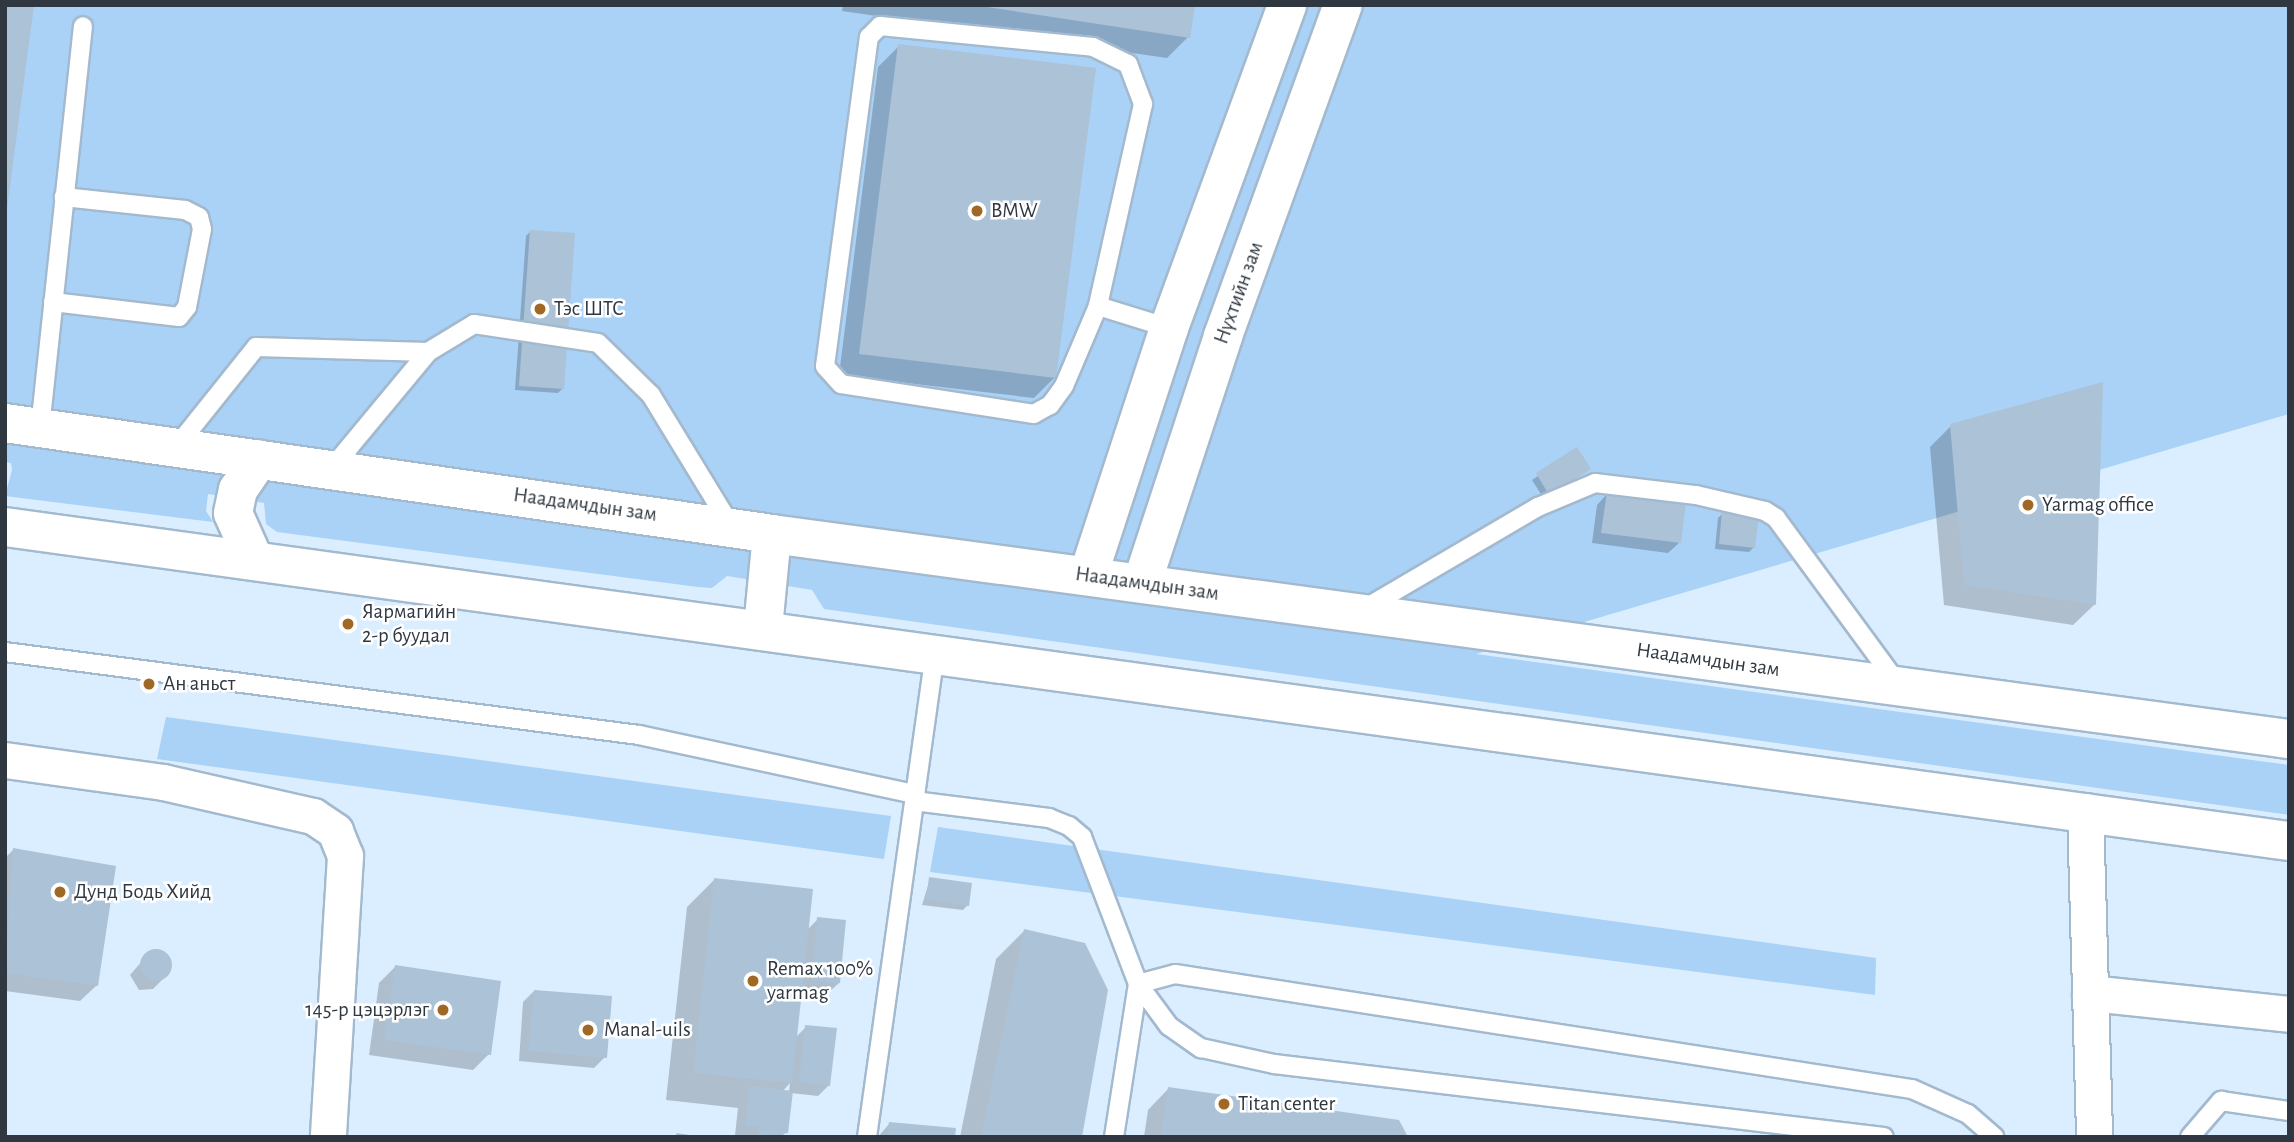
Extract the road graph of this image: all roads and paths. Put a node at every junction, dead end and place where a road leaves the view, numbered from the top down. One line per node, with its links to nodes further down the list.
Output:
1 (1287, 5): 7 (main road)
2 (1343, 5): 18 (main road, Нүхтийн зам)
3 (83, 26): 4 (lane)
4 (64, 197): 5 (lane); 5 (lane)
5 (53, 302): 9 (lane)
6 (1098, 306): 6 (lane); 7 (lane)
7 (1169, 328): 17 (main road)
8 (428, 352): 10 (lane); 12 (lane); 13 (lane)
9 (23, 425): 10 (main road, Наадамчдын зам)
10 (176, 447): 11 (main road, Наадамчдын зам)
11 (259, 459): 12 (main road, Наадамчдын зам); 16 (main road)
12 (331, 469): 13 (main road, Наадамчдын зам)
13 (731, 526): 15 (main road, Наадамчдын зам)
14 (5, 527): 16 (main road)
15 (772, 534): 17 (main road, Наадамчдын зам); 20 (main road)
16 (254, 560): 20 (main road)
17 (1088, 576): 18 (main road, Наадамчдын зам)
18 (1142, 583): 19 (main road, Наадамчдын зам)
19 (1358, 612): 23 (main road, Наадамчдын зам); 23 (lane)
20 (763, 628): 22 (main road)
21 (5, 652): 26 (lane)
22 (935, 653): 26 (lane); 27 (main road)
23 (1899, 686): 24 (main road, Наадамчдын зам)
24 (2289, 739)
25 (5, 760): 33 (street)
26 (915, 797): 29 (lane); 34 (lane)
27 (2085, 811): 28 (main road); 30 (street)
28 (2289, 841)
29 (1138, 984): 35 (lane); 36 (lane); 37 (lane)
30 (2090, 993): 31 (street); 38 (street)
31 (2289, 1014)
32 (2289, 1111): 39 (lane)
33 (328, 1137)
34 (867, 1137)
35 (1114, 1137)
36 (1884, 1137)
37 (1994, 1137)
38 (2095, 1137)
39 (2190, 1137)

